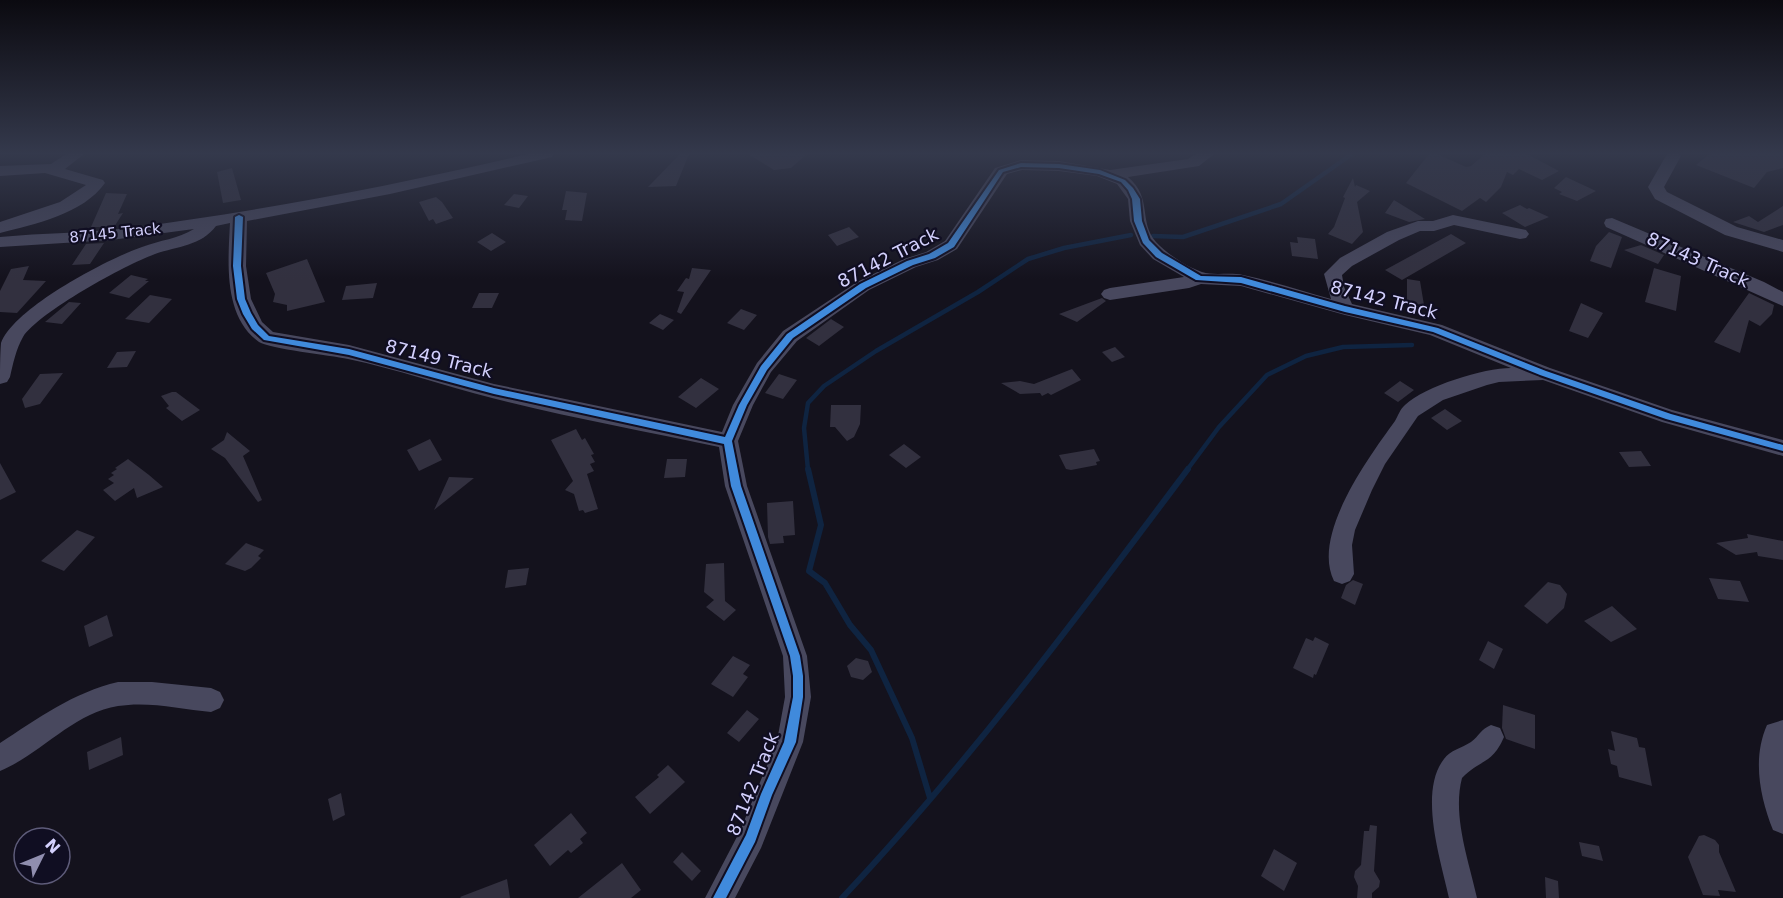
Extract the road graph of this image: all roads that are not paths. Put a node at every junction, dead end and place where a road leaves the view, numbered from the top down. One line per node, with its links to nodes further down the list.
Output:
1 (82, 196): 9 (street)
2 (357, 196): 6 (street, 87145 Track)
3 (984, 196): 19 (street, 87142 Track)
4 (1134, 196): 13 (street, 87142 Track)
5 (1663, 196): 12 (street)
6 (239, 217): 7 (street, 87145 Track); 19 (street, 87149 Track)
7 (211, 221): 11 (street, 87145 Track); 18 (street)
8 (1612, 223): 15 (street, 87143 Track)
9 (0, 228)
10 (1520, 234): 16 (street)
11 (0, 242)
12 (1783, 246)
13 (1199, 278): 14 (street); 16 (street, 87142 Track)
14 (1110, 294)
15 (1783, 300)
16 (1345, 309): 17 (street, 87142 Track)
17 (1543, 373): 20 (street, 87142 Track); 21 (street)
18 (0, 377)
19 (728, 441): 27 (street, 87142 Track)
20 (1783, 448)
21 (1342, 574)
22 (211, 700): 25 (street)
23 (1783, 732): 26 (street)
24 (1491, 737): 28 (street)
25 (0, 758)
26 (1783, 820)
27 (718, 898)
28 (1463, 898)

